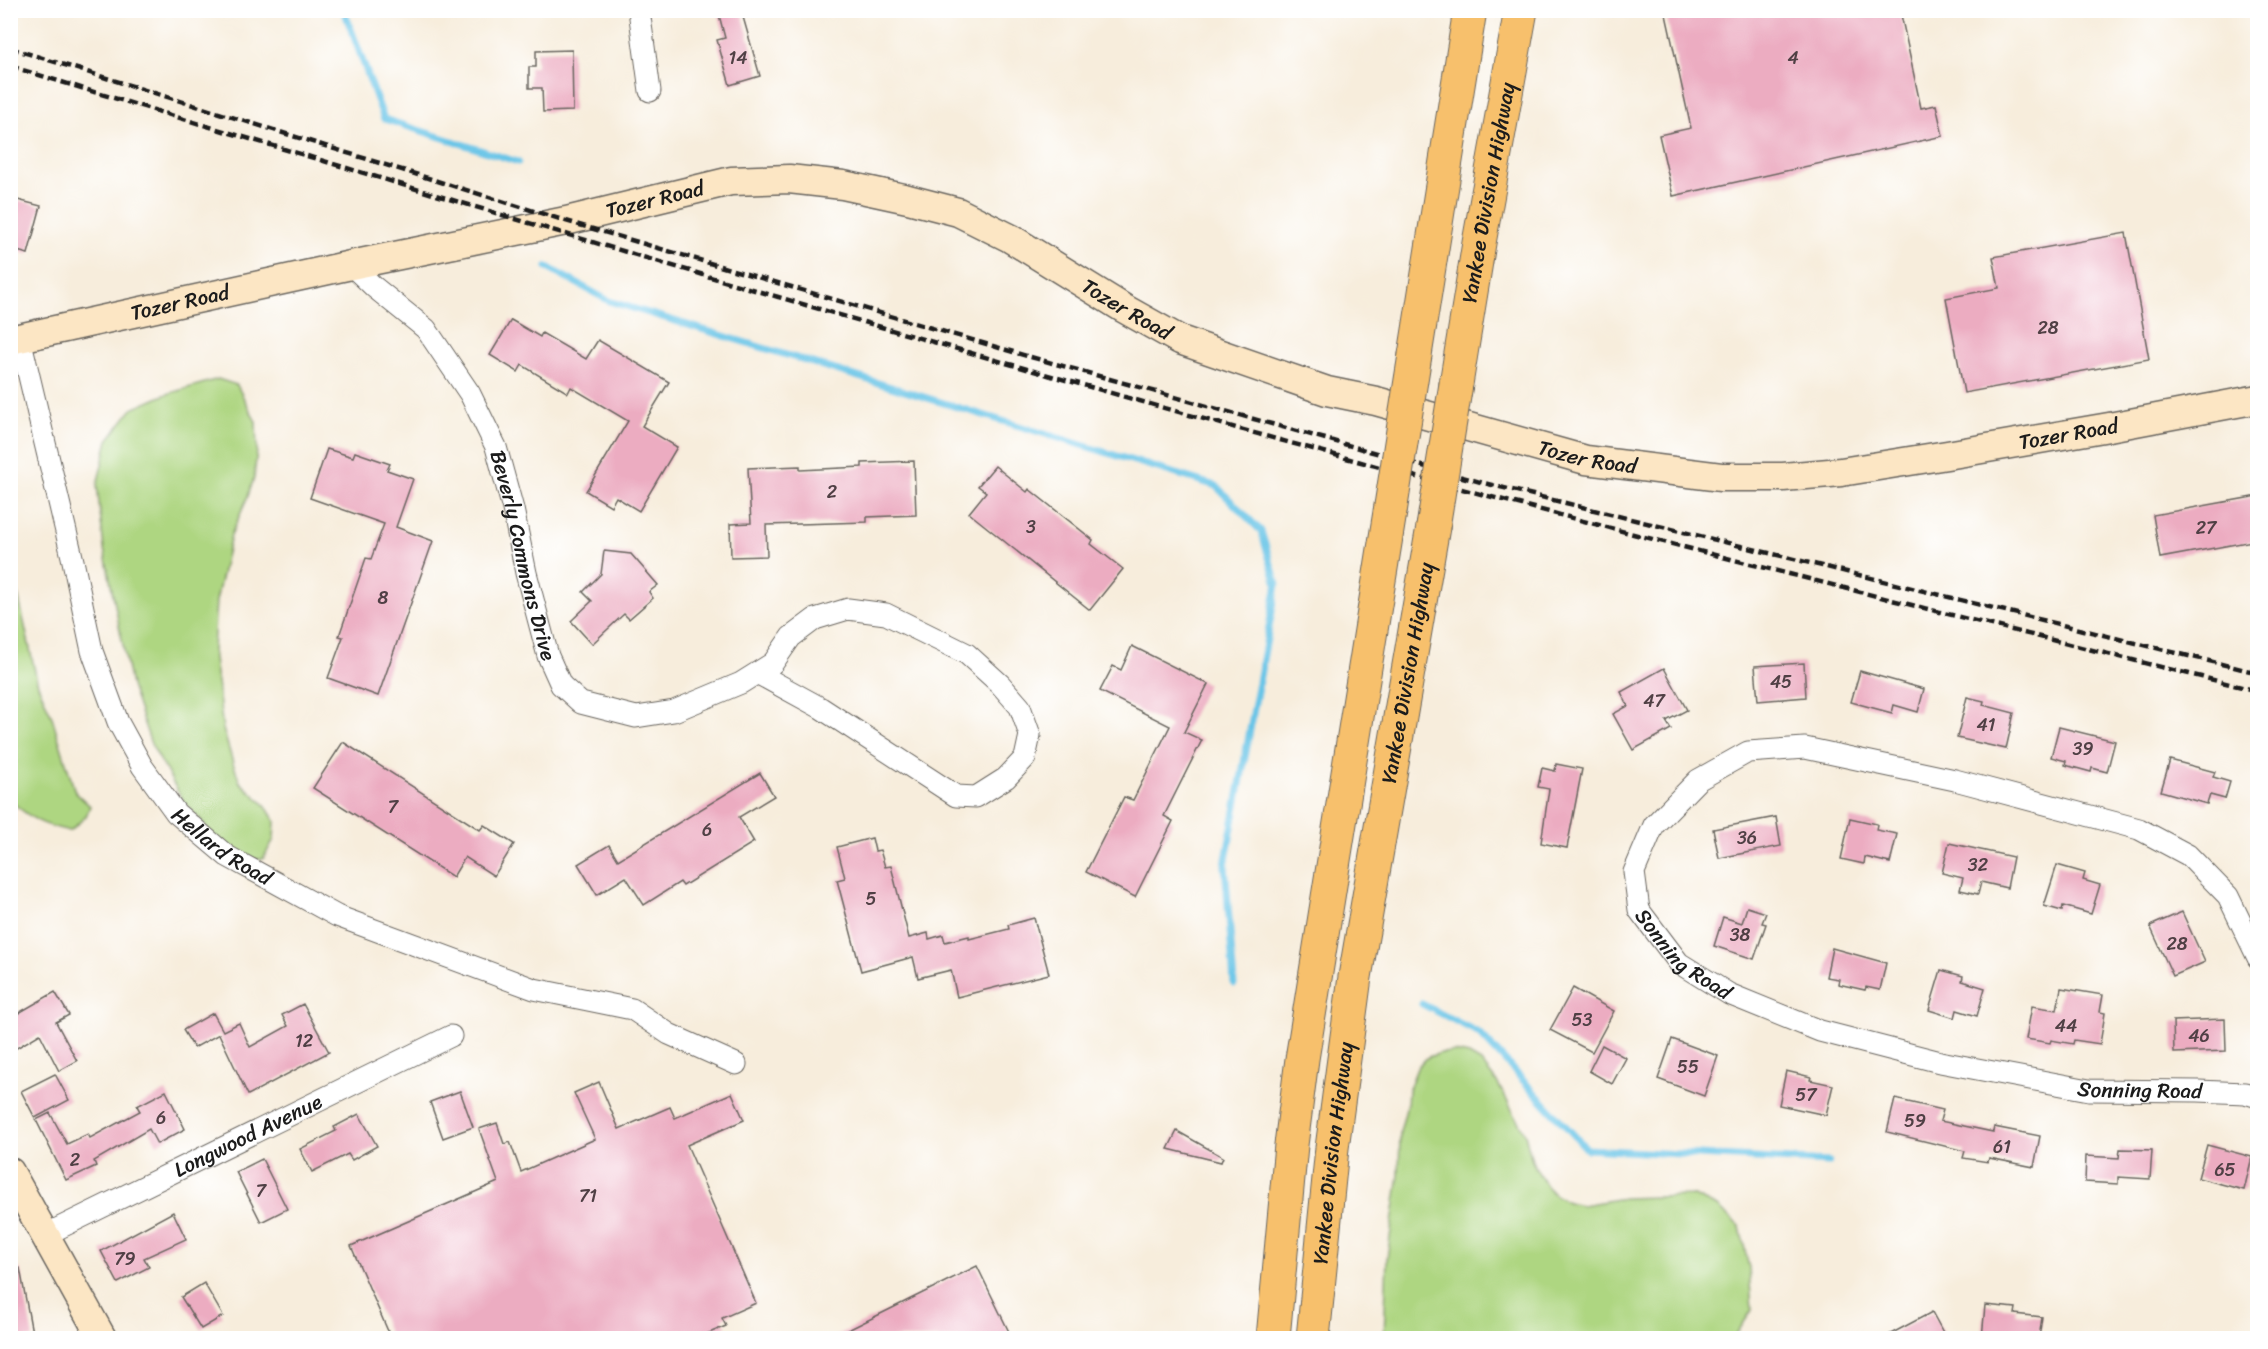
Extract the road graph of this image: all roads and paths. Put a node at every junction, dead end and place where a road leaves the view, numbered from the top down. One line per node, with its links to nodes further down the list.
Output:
1 (639, 10): 5 (street)
2 (1451, 10): 8 (highway)
3 (1470, 10): 8 (highway, Yankee Division Highway)
4 (1521, 10): 19 (highway, Yankee Division Highway, bridge)
5 (650, 91)
6 (351, 265): 7 (main road, Tozer Road); 9 (main road, Tozer Road); 10 (street, Beverly Commons Drive)
7 (16, 339): 13 (street, Hellard Road)
8 (1415, 355): 18 (highway, Yankee Division Highway, bridge)
9 (2258, 399)
10 (757, 673): 10 (street, Beverly Commons Drive)
11 (2258, 958): 14 (street, Sonning Road)
12 (452, 1036): 16 (street, Longwood Avenue)
13 (736, 1064)
14 (2258, 1097)
15 (10, 1172): 16 (main road)
16 (45, 1235): 17 (main road)
17 (102, 1338)
18 (1273, 1338)
19 (1313, 1338)

